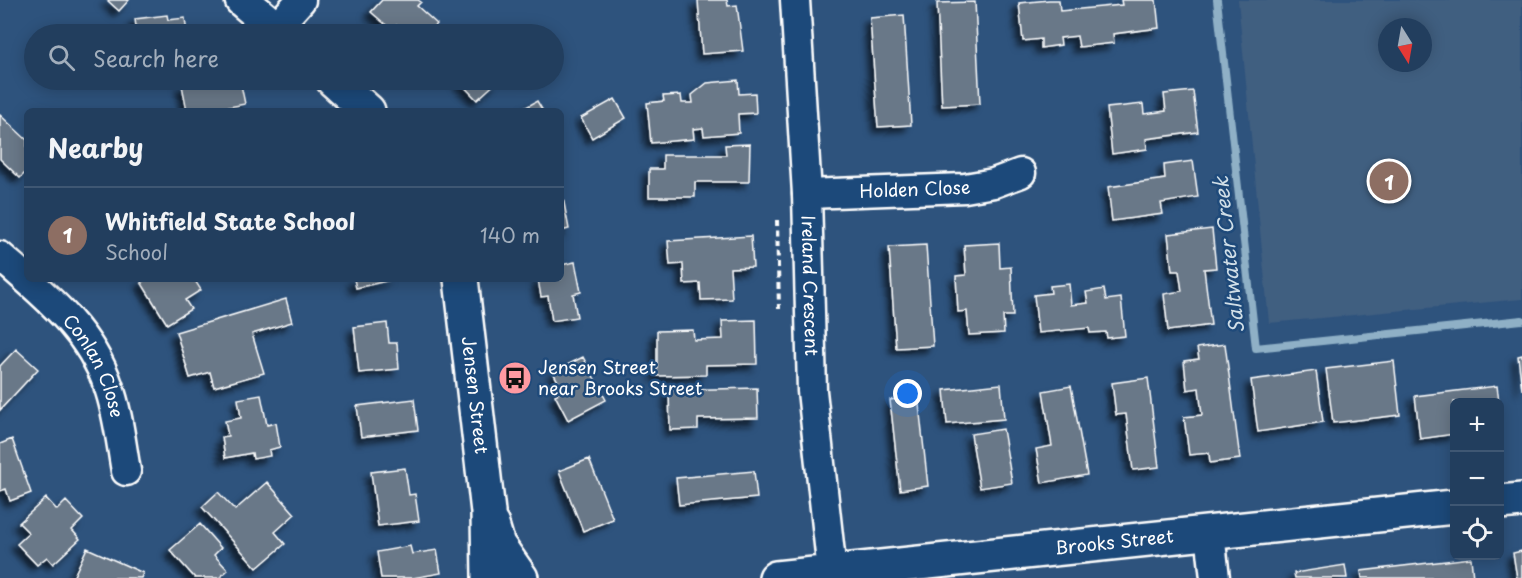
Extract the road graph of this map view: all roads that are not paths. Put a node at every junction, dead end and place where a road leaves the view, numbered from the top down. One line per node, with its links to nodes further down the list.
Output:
1 (243, 0): 4 (street)
2 (301, 0): 5 (street)
3 (795, 0): 9 (street, Ireland Crescent)
4 (269, 24)
5 (284, 24)
6 (344, 90): 7 (street)
7 (365, 108)
8 (1021, 172): 9 (street, Holden Close)
9 (807, 194): 20 (street, Ireland Crescent)
10 (0, 256): 11 (street, Conlan Close)
11 (24, 277)
12 (29, 282): 14 (street, Conlan Close)
13 (461, 282): 18 (street, Jensen Street)
14 (126, 471)
15 (1522, 500): 16 (street)
16 (1504, 502)
17 (1450, 508): 19 (street, Brooks Street)
18 (488, 512): 21 (street, Jensen Street); 22 (street, Jensen Street)
19 (1210, 533): 20 (street, Brooks Street); 24 (street)
20 (832, 572): 23 (street, Brooks Street)
21 (489, 578)
22 (521, 578)
23 (776, 578)
24 (1215, 578)

